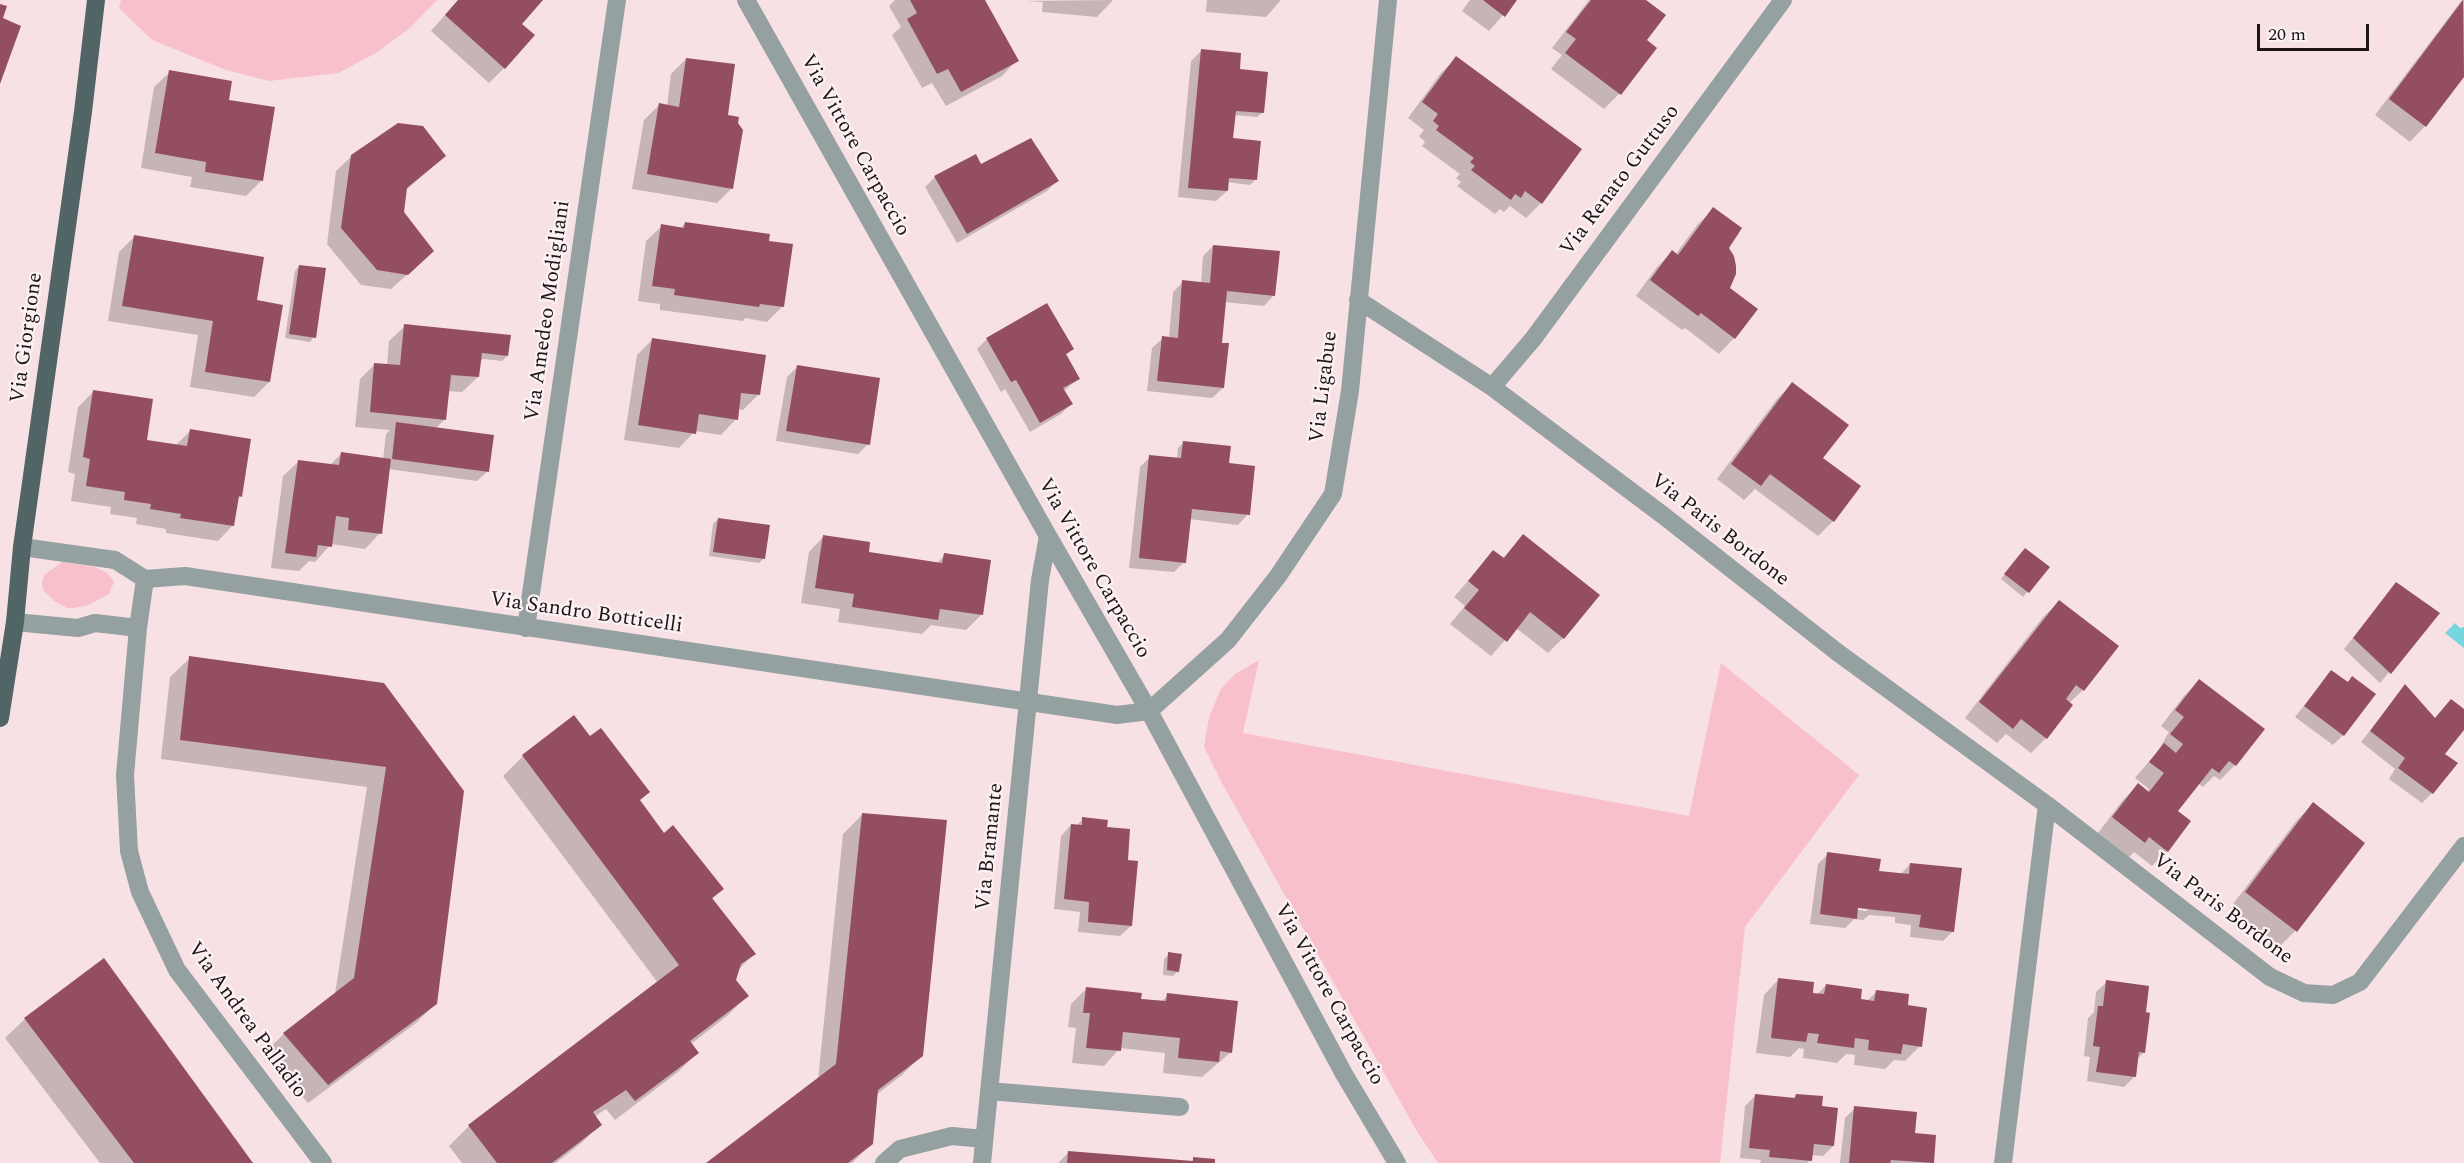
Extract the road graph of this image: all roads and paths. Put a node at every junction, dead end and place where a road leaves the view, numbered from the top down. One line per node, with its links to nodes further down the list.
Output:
1 (96, 0): 9 (main road, Via Giorgione)
2 (617, 0): 13 (street, Via Amedeo Modigliani)
3 (746, 0): 8 (street, Via Vittore Carpaccio)
4 (1388, 0): 6 (street, Via Ligabue)
5 (1783, 0): 7 (street, Via Renato Guttuso)
6 (1358, 300): 7 (street, Via Paris Bordone); 15 (street, Via Ligabue)
7 (1492, 387): 17 (street, Via Paris Bordone)
8 (1048, 536): 14 (street, Via Bramante); 15 (street, Via Vittore Carpaccio)
9 (22, 548): 10 (street); 11 (main road, Via Giorgione)
10 (145, 579): 12 (street, Via Andrea Palladio); 13 (street, Via Sandro Botticelli)
11 (15, 622): 12 (street); 16 (main road, Via Giorgione)
12 (138, 628): 22 (street, Via Andrea Palladio)
13 (526, 628): 14 (street, Via Sandro Botticelli)
14 (1028, 702): 15 (street, Via Sandro Botticelli); 19 (street, Via Bramante)
15 (1149, 711): 25 (street, Via Vittore Carpaccio)
16 (0, 718)
17 (2047, 805): 18 (street, Via Paris Bordone); 26 (street)
18 (2464, 846)
19 (990, 1091): 20 (street); 21 (street, Via Bramante)
20 (1180, 1107)
21 (984, 1139): 23 (street); 24 (street, Via Bramante)
22 (323, 1163)
23 (884, 1163)
24 (982, 1163)
25 (1397, 1163)
26 (2002, 1163)

